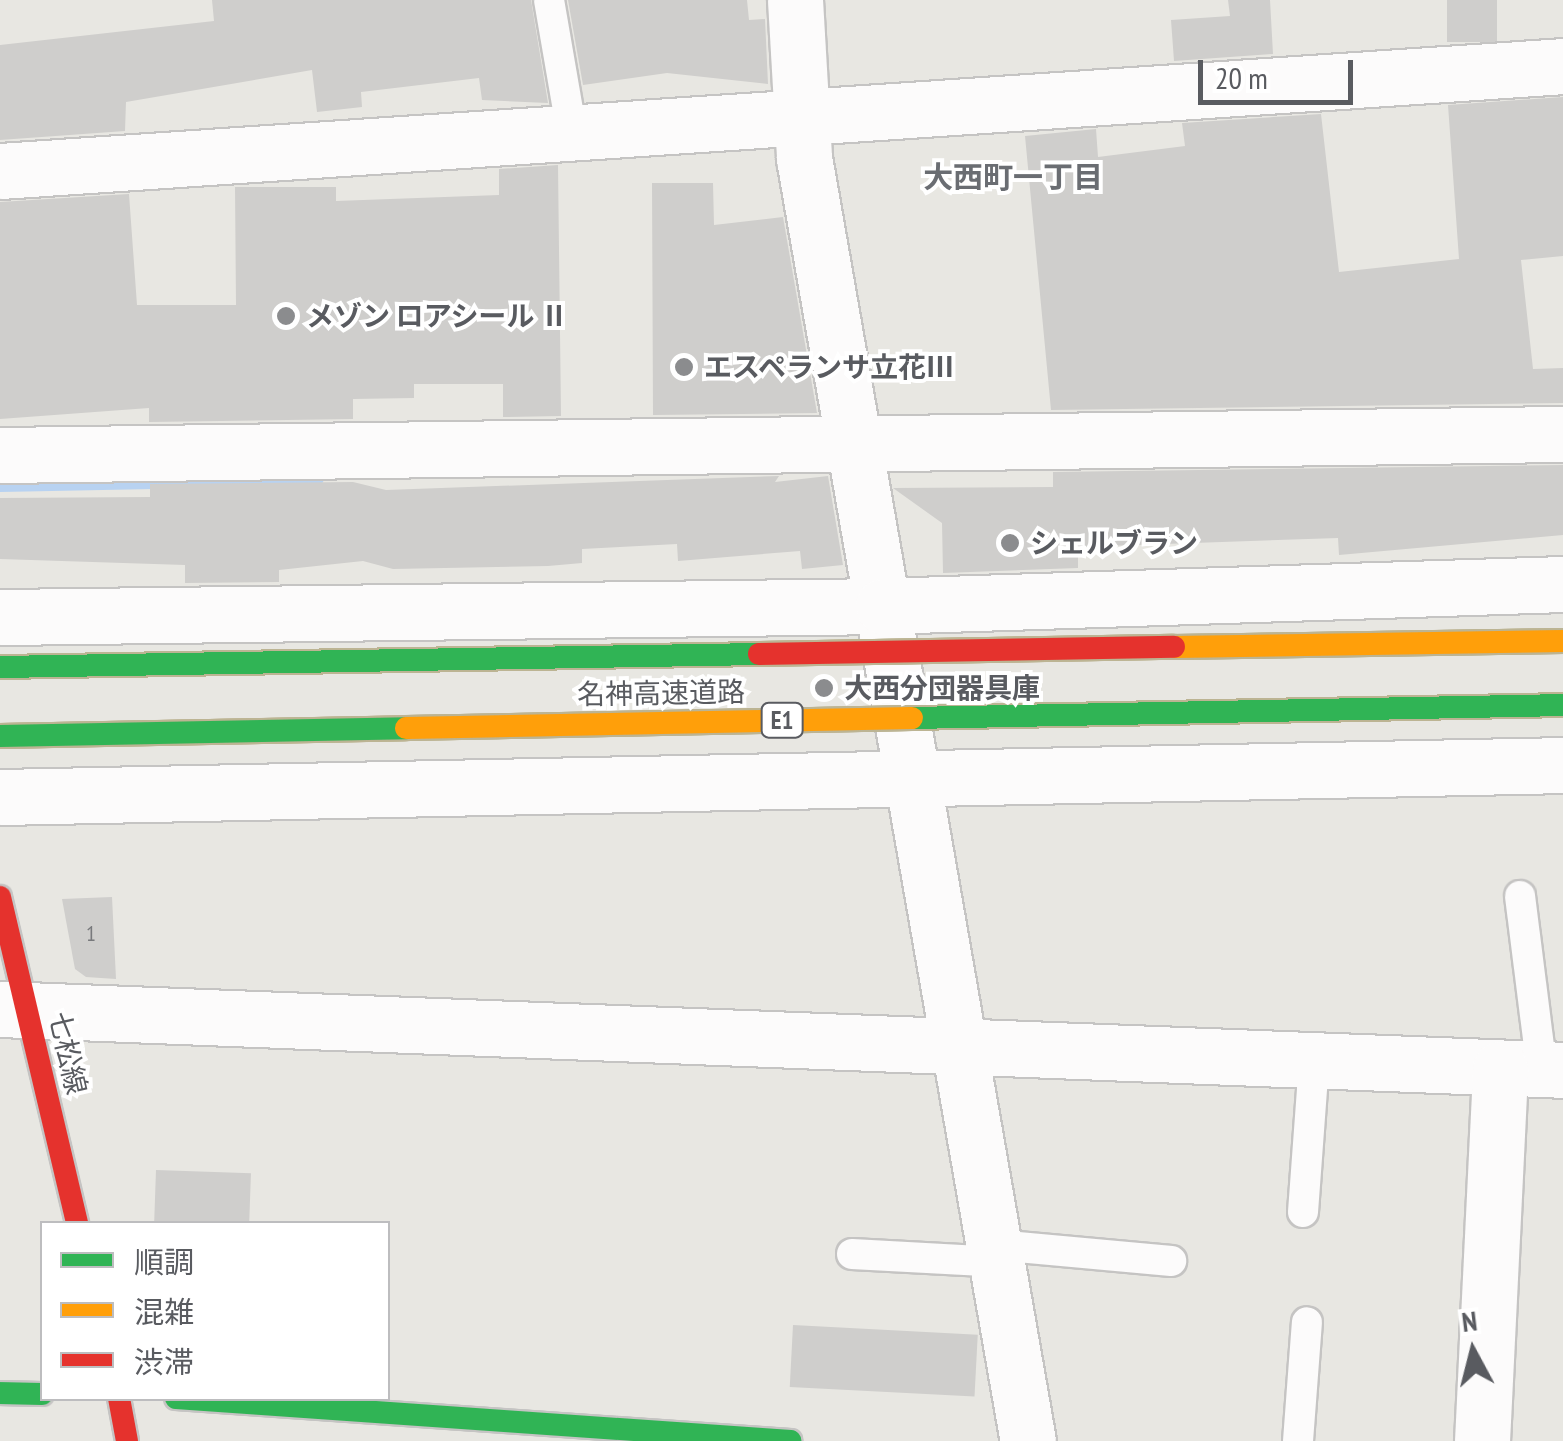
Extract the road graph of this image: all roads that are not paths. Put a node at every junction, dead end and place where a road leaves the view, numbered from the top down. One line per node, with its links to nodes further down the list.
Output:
1 (548, 0): 5 (lane)
2 (795, 0): 4 (street)
3 (1563, 66): 4 (street)
4 (804, 121): 5 (street); 8 (street)
5 (572, 134): 6 (street)
6 (0, 172)
7 (1563, 434): 8 (street)
8 (856, 447): 9 (street); 11 (street)
9 (0, 455)
10 (1563, 584): 11 (street)
11 (883, 606): 12 (street); 18 (street)
12 (0, 617)
13 (1563, 641): 14 (main road, 名神高速道路, bridge)
14 (0, 667)
15 (1563, 705): 16 (main road, 名神高速道路 / E1, bridge)
16 (0, 736)
17 (1563, 765): 18 (street)
18 (913, 778): 19 (street); 23 (street)
19 (0, 797)
20 (1520, 896): 25 (lane)
21 (0, 897): 22 (main road, 七松線)
22 (13, 1009): 23 (street); 27 (main road, 七松線)
23 (958, 1046): 24 (street); 29 (street)
24 (1314, 1063): 25 (street); 26 (lane)
25 (1535, 1069): 40 (street)
26 (1303, 1212)
27 (76, 1221)
28 (852, 1254): 29 (lane)
29 (997, 1254): 30 (lane); 38 (street)
30 (1172, 1261)
31 (1307, 1322): 39 (lane)
32 (0, 1393): 33 (main road)
33 (40, 1394)
34 (120, 1401): 36 (main road)
35 (219, 1401): 37 (main road)
36 (127, 1441)
37 (790, 1441)
38 (1028, 1441)
39 (1298, 1441)
40 (1482, 1441)

